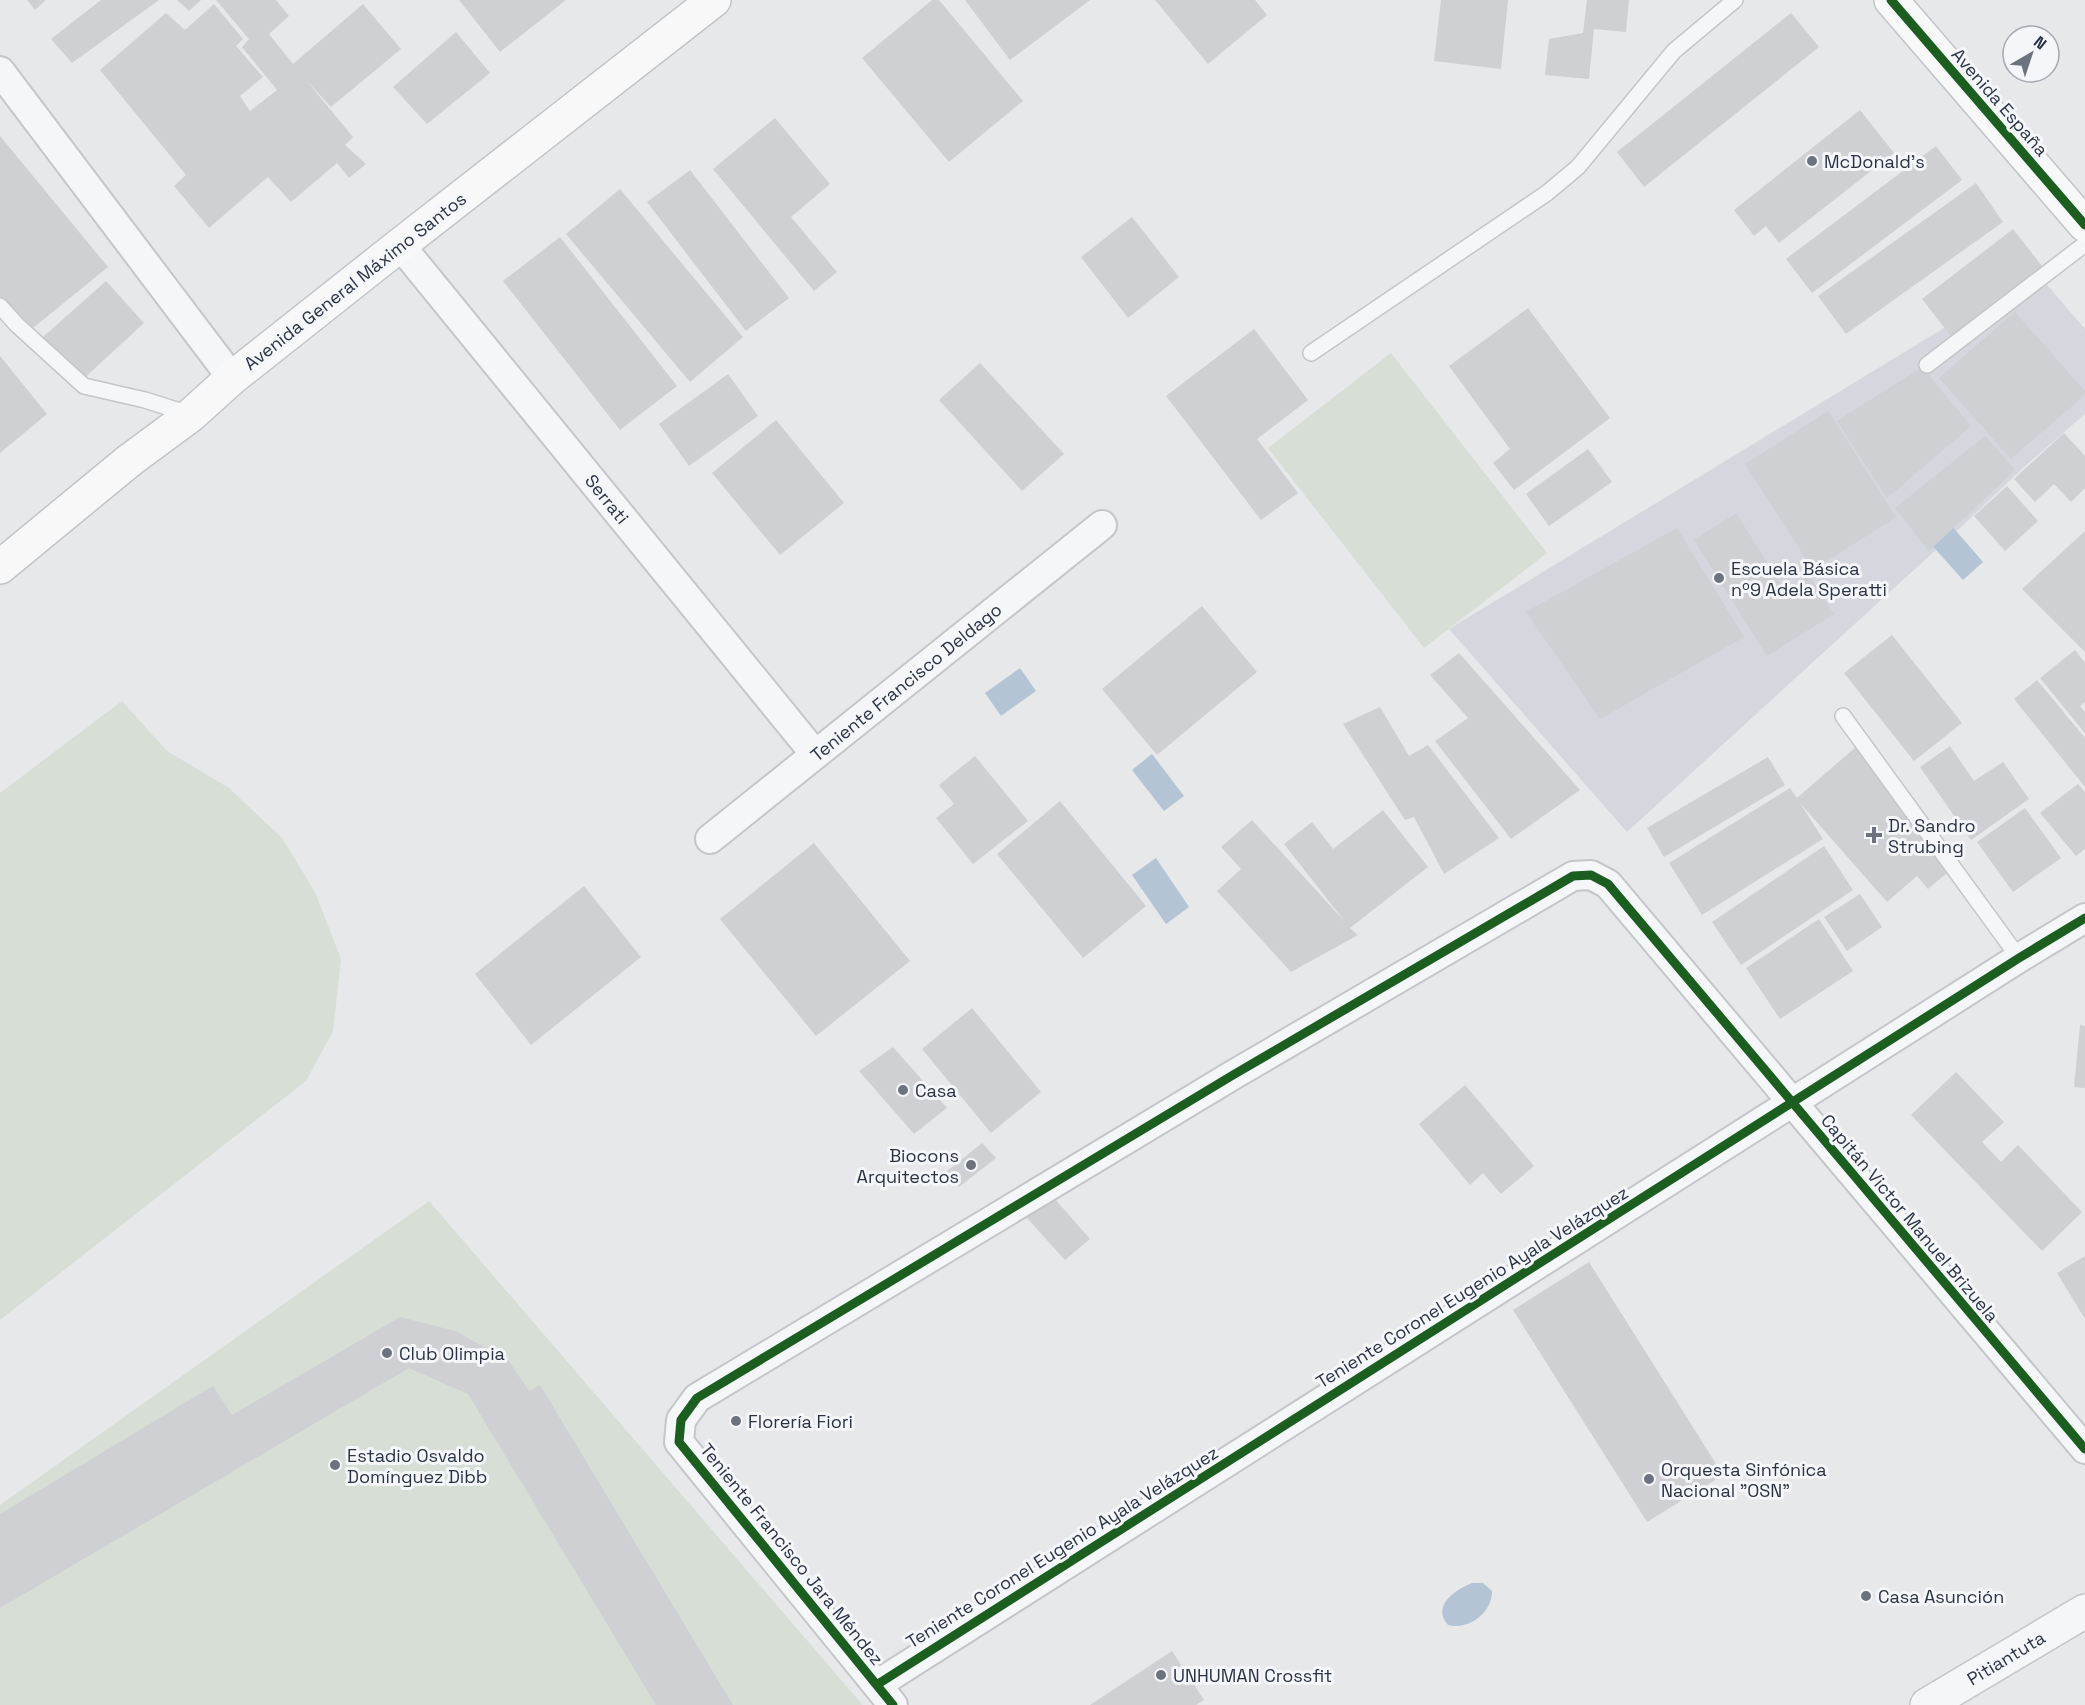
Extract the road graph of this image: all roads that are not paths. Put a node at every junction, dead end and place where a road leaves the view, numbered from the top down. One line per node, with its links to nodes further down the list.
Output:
1 (714, 0): 7 (main road, Avenida General Máximo Santos)
2 (1736, 0): 9 (lane)
3 (1891, 0): 5 (main road, Avenida España)
4 (0, 70): 11 (street)
5 (2085, 225)
6 (2085, 244): 10 (lane)
7 (400, 245): 11 (main road, Avenida General Máximo Santos); 16 (street, Serrati)
8 (0, 306): 12 (lane)
9 (1311, 353)
10 (1928, 365)
11 (232, 378): 12 (main road, Avenida General Máximo Santos)
12 (191, 415): 14 (main road, Avenida General Máximo Santos)
13 (1102, 525): 16 (street, Teniente Francisco Deldago)
14 (0, 567)
15 (1843, 716): 19 (lane)
16 (815, 754): 17 (street, Teniente Francisco Deldago)
17 (710, 838)
18 (2085, 918): 19 (street, Teniente Coronel Eugenio Ayala Velázquez)
19 (2019, 958): 20 (street, Teniente Coronel Eugenio Ayala Velázquez)
20 (1792, 1104): 21 (street, Capitán Victor Manuel Brizuela); 22 (street, Capitán Victor Manuel Brizuela); 24 (street, Teniente Coronel Eugenio Ayala Velázquez)
21 (681, 1420): 24 (street, Teniente Francisco Jara Méndez)
22 (2085, 1449)
23 (2085, 1611): 25 (street, Pitiantuta)
24 (885, 1694)
25 (1927, 1705)

